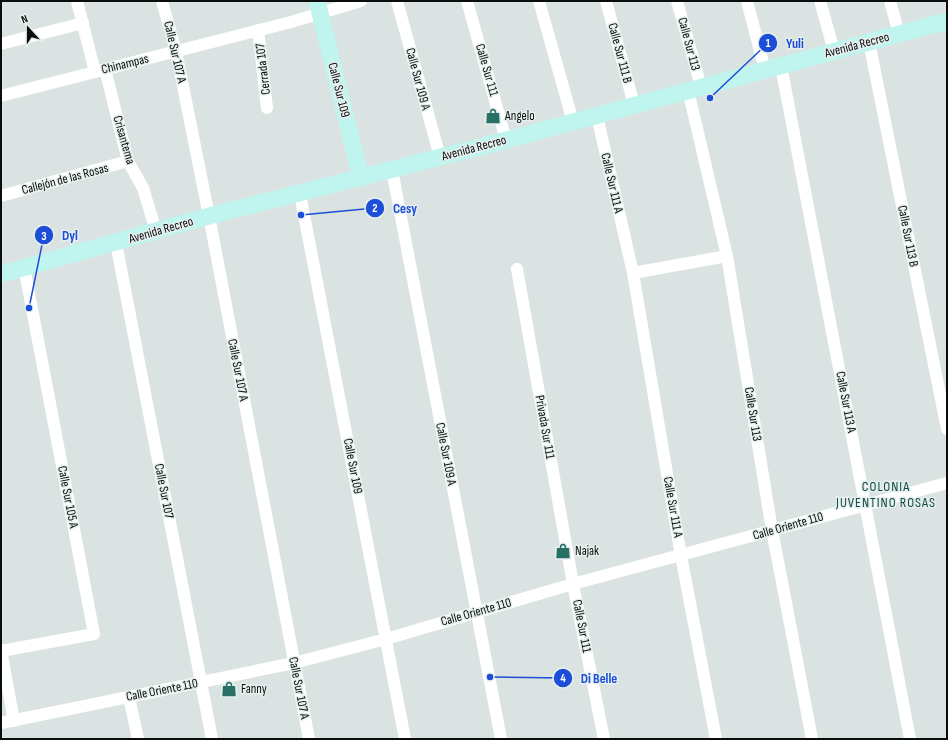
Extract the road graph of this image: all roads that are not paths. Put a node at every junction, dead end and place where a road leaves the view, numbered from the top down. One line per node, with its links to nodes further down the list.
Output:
1 (77, 1): 14 (street, Crisantema)
2 (162, 1): 19 (street, Calle Sur 107 A)
3 (362, 1): 12 (street, Chinampas)
4 (397, 1): 30 (street, Calle Sur 109 A)
5 (468, 1): 29 (street, Calle Sur 111)
6 (538, 1): 28 (street)
7 (606, 1): 25 (street, Calle Sur 111 B)
8 (677, 1): 23 (street, Calle Sur 113)
9 (747, 1): 21 (street, Calle Sur 113 A)
10 (820, 1): 20 (street)
11 (890, 1): 16 (street)
12 (318, 8): 15 (street, Chinampas); 33 (street, Calle Sur 109)
13 (947, 21): 16 (street, Avenida Recreo)
14 (83, 23): 18 (street); 22 (street, Crisantema)
15 (258, 30): 19 (street, Chinampas); 26 (street, Cerrada 107)
16 (899, 34): 17 (street, Avenida Recreo)
17 (869, 42): 20 (street, Avenida Recreo); 44 (street, Calle Sur 113 B)
18 (1, 44)
19 (176, 51): 22 (street, Chinampas); 36 (street, Calle Sur 107 A)
20 (834, 51): 21 (street, Avenida Recreo)
21 (773, 68): 23 (street, Avenida Recreo); 46 (street, Calle Sur 113 A)
22 (100, 70): 24 (street, Chinampas); 31 (street, Crisantema)
23 (694, 89): 25 (street, Avenida Recreo); 39 (street, Calle Sur 113)
24 (1, 96)
25 (634, 105): 27 (street, Avenida Recreo)
26 (267, 108)
27 (596, 116): 28 (street, Avenida Recreo); 42 (street, Calle Sur 111 A)
28 (572, 122): 29 (street, Avenida Recreo)
29 (506, 140): 30 (street, Avenida Recreo)
30 (440, 157): 32 (street, Avenida Recreo)
31 (128, 161): 35 (street, Callejón de las Rosas); 37 (street, Crisantema)
32 (392, 170): 33 (street, Avenida Recreo); 50 (street, Calle Sur 109 A)
33 (361, 178): 34 (street, Avenida Recreo)
34 (300, 194): 36 (street, Avenida Recreo); 51 (street, Calle Sur 109)
35 (1, 196)
36 (209, 216): 37 (street, Avenida Recreo); 53 (street, Calle Sur 107 A)
37 (156, 231): 38 (street, Avenida Recreo)
38 (116, 243): 40 (street, Avenida Recreo); 54 (street, Calle Sur 107)
39 (727, 256): 42 (street); 47 (street, Calle Sur 113)
40 (24, 267): 43 (street, Avenida Recreo); 52 (street, Calle Sur 105 A)
41 (517, 269): 49 (street, Privada Sur 111)
42 (633, 273): 48 (street, Calle Sur 111 A)
43 (1, 274)
44 (947, 429)
45 (947, 483): 46 (street, Calle Oriente 110)
46 (866, 504): 47 (street, Calle Oriente 110); 66 (street, Calle Sur 113 A)
47 (772, 530): 48 (street, Calle Oriente 110); 65 (street, Calle Sur 113)
48 (681, 556): 49 (street, Calle Oriente 110); 64 (street, Calle Sur 111 A)
49 (573, 584): 50 (street, Calle Oriente 110); 63 (street, Calle Sur 111)
50 (476, 612): 51 (street, Calle Oriente 110); 62 (street, Calle Sur 109 A)
51 (386, 639): 53 (street, Calle Oriente 110); 61 (street, Calle Sur 109)
52 (1, 651): 56 (street)
53 (294, 663): 54 (street, Calle Oriente 110); 60 (street, Calle Sur 107 A)
54 (202, 683): 55 (street, Calle Oriente 110); 59 (street, Calle Sur 107)
55 (129, 696): 56 (street, Calle Oriente 110); 58 (street)
56 (14, 720): 57 (street, Calle Oriente 110)
57 (1, 723)
58 (138, 739)
59 (212, 739)
60 (309, 739)
61 (405, 739)
62 (501, 739)
63 (604, 739)
64 (716, 739)
65 (812, 739)
66 (910, 739)

